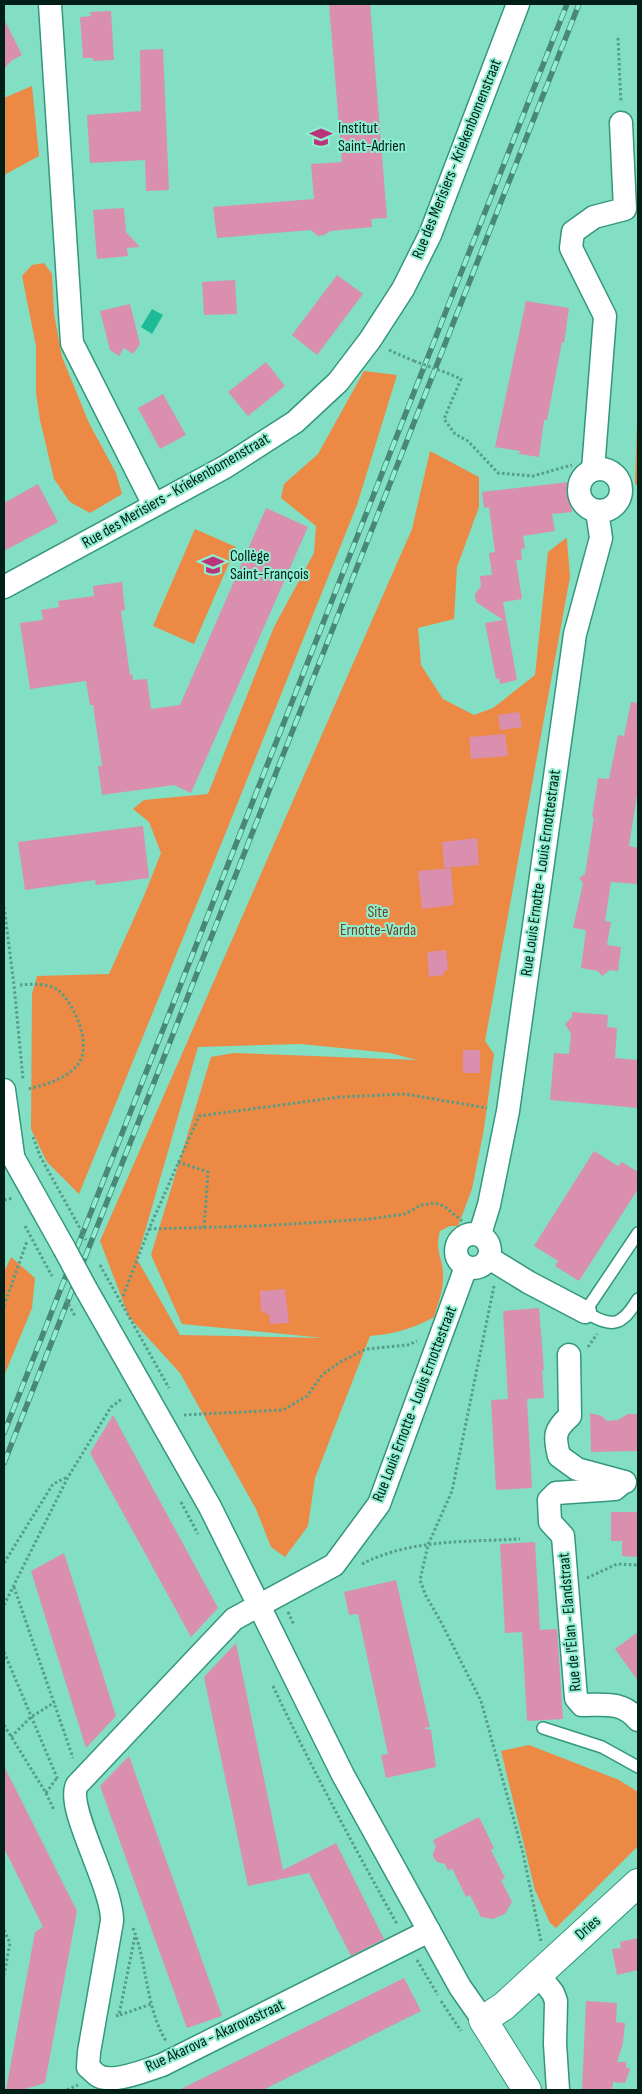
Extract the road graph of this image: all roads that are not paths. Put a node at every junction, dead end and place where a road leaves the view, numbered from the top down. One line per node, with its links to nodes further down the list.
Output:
1 (50, 4): 5 (street)
2 (518, 4): 5 (street, Rue des Merisiers - Kriekenbomenstraat)
3 (622, 124): 4 (street)
4 (592, 464): 6 (street); 6 (street)
5 (154, 504): 7 (street, Rue des Merisiers - Kriekenbomenstraat)
6 (597, 511): 10 (street, Rue Louis Ernotte - Louis Ernottestraat)
7 (4, 587)
8 (13, 1085): 9 (street)
9 (8, 1148): 18 (street, bridge)
10 (471, 1228): 12 (street); 13 (street)
11 (638, 1233): 15 (lane)
12 (489, 1258): 13 (street); 15 (street)
13 (466, 1267): 18 (street, Rue Louis Ernotte - Louis Ernottestraat)
14 (638, 1299): 15 (lane)
15 (594, 1317)
16 (568, 1355): 17 (street, Rue de l'Élan - Elandstraat)
17 (631, 1482): 19 (street, Rue de l'Élan - Elandstraat)
18 (259, 1604): 23 (street); 23 (street, Rue Akarova - Akarovastraat)
19 (638, 1720)
20 (543, 1728): 21 (lane)
21 (638, 1767)
22 (638, 1883): 24 (street, Dries)
23 (429, 1931): 25 (street)
24 (538, 1975): 25 (street, Dries); 27 (street)
25 (483, 2020): 26 (street)
26 (527, 2090)
27 (558, 2090)

